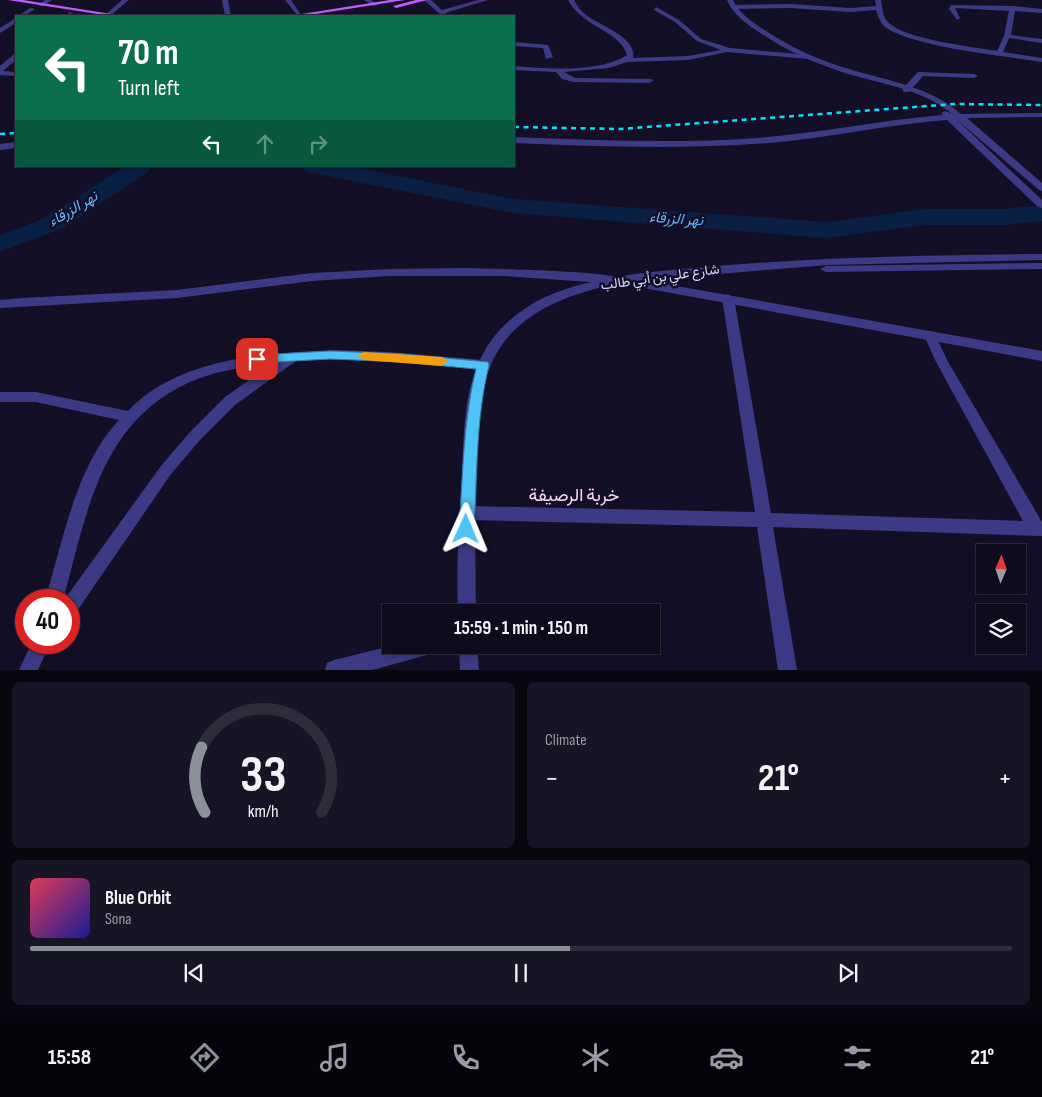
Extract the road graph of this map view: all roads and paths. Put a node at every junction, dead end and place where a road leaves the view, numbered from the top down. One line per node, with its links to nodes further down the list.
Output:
1 (49, 0): 14 (street)
2 (126, 0): 24 (street)
3 (225, 0): 25 (street)
4 (288, 0): 26 (street)
5 (367, 0): 15 (street)
6 (402, 0): 15 (main road)
7 (426, 0): 21 (street); 27 (main road)
8 (485, 0): 21 (street)
9 (571, 0): 39 (street)
10 (809, 0): 16 (street)
11 (9, 3): 14 (main road); 18 (main road)
12 (731, 4): 16 (street); 37 (street)
13 (878, 4): 16 (street); 35 (street)
14 (41, 5): 24 (main road)
15 (375, 5): 26 (main road)
16 (812, 7)
17 (1013, 8): 20 (street); 28 (street); 31 (street)
18 (32, 9): 22 (street); 23 (main road)
19 (656, 9): 34 (street)
20 (1042, 11)
21 (443, 14)
22 (23, 15)
23 (69, 15)
24 (108, 15)
25 (228, 15)
26 (300, 15)
27 (335, 15)
28 (957, 18)
29 (15, 21): 30 (street)
30 (0, 31)
31 (1007, 36): 32 (street); 35 (street)
32 (1042, 41)
33 (515, 44): 36 (street)
34 (729, 50): 37 (street); 39 (street)
35 (999, 52): 40 (street)
36 (548, 57)
37 (809, 57): 47 (street)
38 (15, 58): 43 (street)
39 (628, 60): 42 (street)
40 (1042, 60)
41 (515, 68): 42 (street)
42 (558, 70): 46 (street)
43 (0, 72): 44 (street)
44 (15, 74)
45 (974, 76): 47 (street)
46 (649, 81)
47 (907, 89): 49 (street); 50 (street)
48 (1042, 115): 49 (street)
49 (961, 116): 50 (street); 54 (street)
50 (949, 117): 51 (street); 55 (street)
51 (515, 140)
52 (15, 145): 53 (street)
53 (0, 147)
54 (1042, 188)
55 (1042, 205)
56 (1042, 257): 58 (street, شارع علي بن أبي طالب)
57 (1042, 266): 58 (street, شارع علي بن أبي طالب)
58 (726, 268): 59 (street, شارع علي بن أبي طالب)
59 (618, 280): 60 (street); 61 (street); 65 (street, شارع علي بن أبي طالب)
60 (728, 298): 62 (street); 69 (street)
61 (0, 304)
62 (930, 335): 64 (street); 70 (street)
63 (294, 356): 65 (street); 67 (street); 72 (street)
64 (1042, 356)
65 (483, 365): 68 (street, شارع علي بن أبي طالب)
66 (0, 398): 67 (street)
67 (128, 416): 71 (street)
68 (466, 513): 69 (street); 73 (street, شارع علي بن أبي طالب)
69 (763, 520): 70 (street); 80 (street)
70 (1039, 529)
71 (57, 589)
72 (80, 592)
73 (467, 604)
74 (37, 654): 77 (street)
75 (396, 654): 78 (street)
76 (469, 654): 79 (street)
77 (28, 670)
78 (334, 670)
79 (470, 670)
80 (788, 670)

